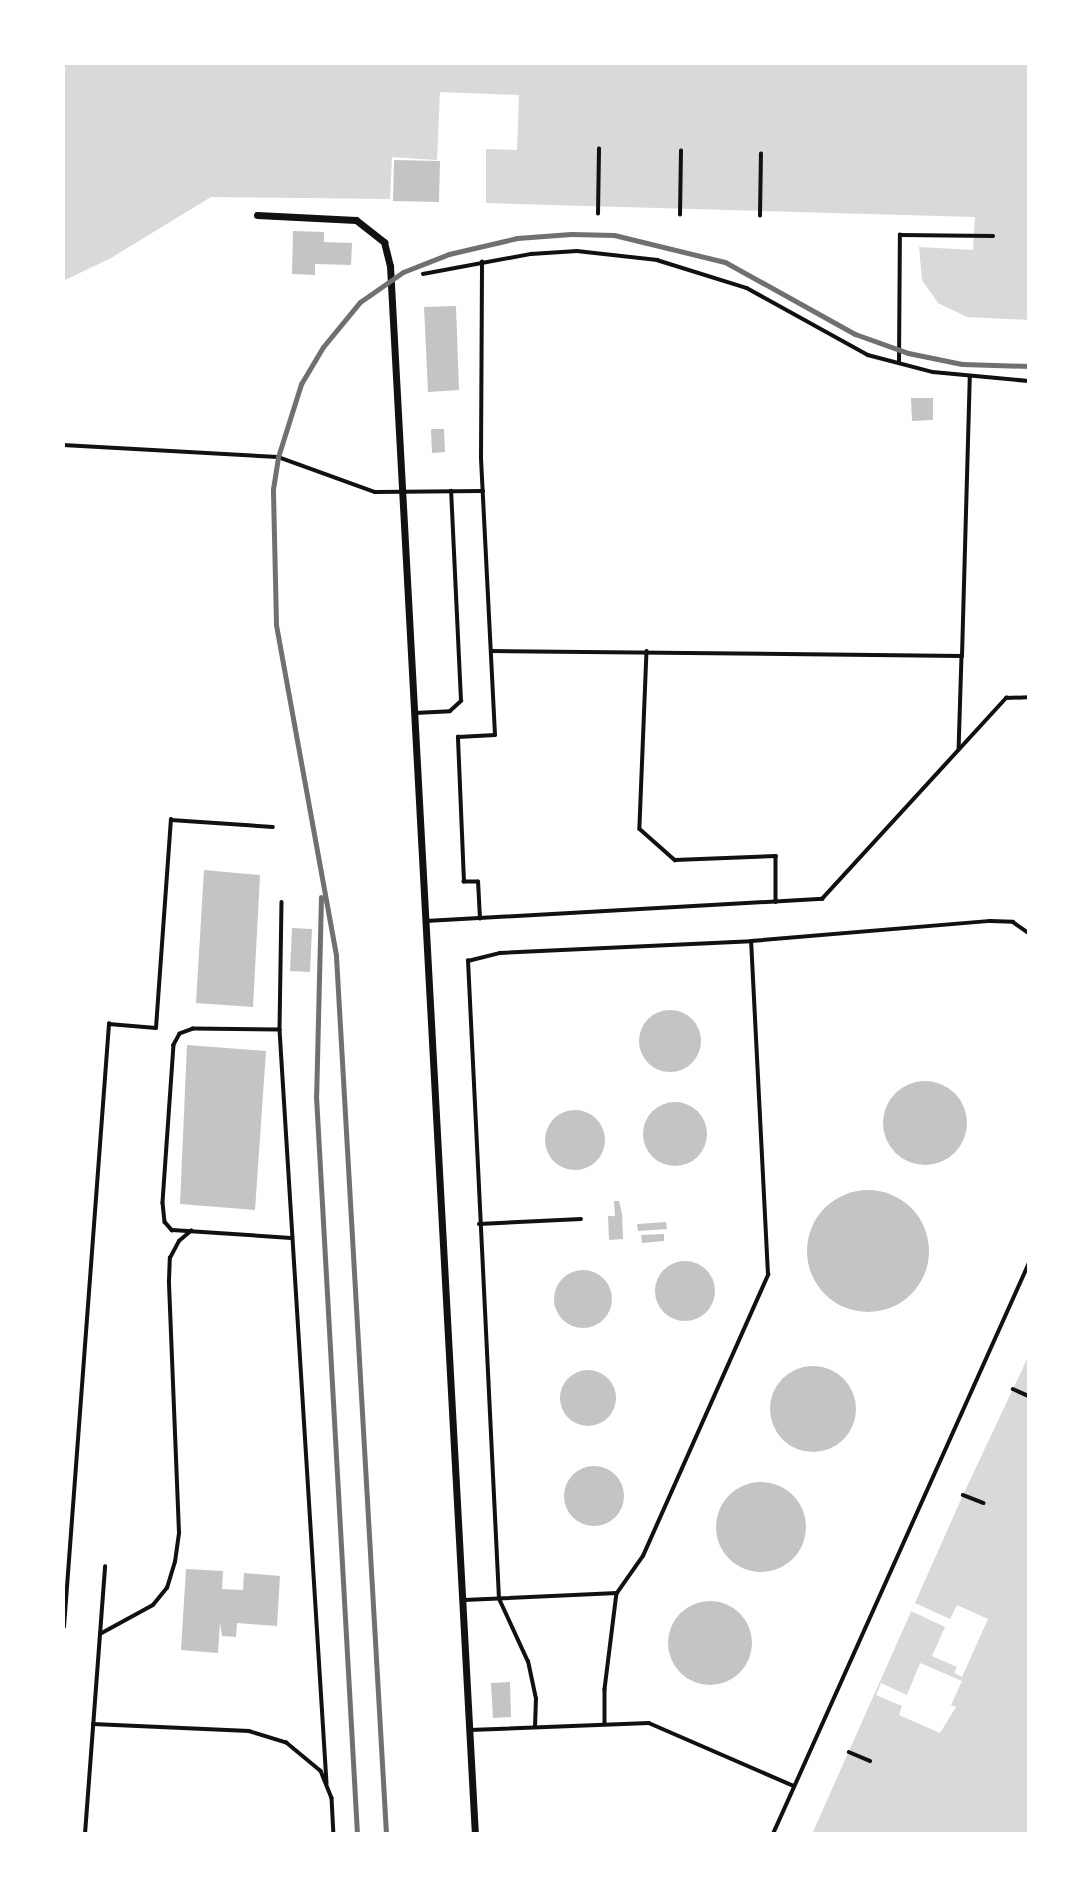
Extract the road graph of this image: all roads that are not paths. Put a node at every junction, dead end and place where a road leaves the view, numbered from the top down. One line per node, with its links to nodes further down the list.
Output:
1 (257, 215): 11 (street)
2 (993, 236): 5 (lane)
3 (482, 262): 4 (lane); 5 (lane); 10 (lane)
4 (423, 274)
5 (899, 363): 6 (lane)
6 (970, 377): 7 (lane); 14 (lane)
7 (1029, 381)
8 (63, 444): 11 (lane)
9 (451, 491): 10 (lane); 11 (lane); 16 (lane)
10 (483, 491): 12 (lane)
11 (402, 492): 16 (street)
12 (491, 651): 13 (lane); 21 (lane)
13 (647, 651): 14 (lane); 20 (lane)
14 (962, 656): 17 (lane)
15 (1029, 697): 17 (lane)
16 (415, 713): 22 (street)
17 (959, 749): 20 (lane)
18 (273, 827): 35 (lane)
19 (282, 902): 25 (lane)
20 (776, 902): 21 (lane)
21 (480, 919): 22 (lane)
22 (426, 921): 34 (street)
23 (1029, 933): 24 (lane)
24 (751, 941): 27 (lane); 32 (lane)
25 (280, 1030): 28 (lane); 29 (lane)
26 (581, 1219): 27 (lane)
27 (478, 1224): 33 (lane)
28 (191, 1231): 29 (lane); 36 (lane)
29 (291, 1238): 41 (lane)
30 (1029, 1264): 42 (lane)
31 (105, 1567): 36 (lane)
32 (617, 1593): 33 (lane); 38 (lane)
33 (499, 1598): 34 (lane); 39 (lane)
34 (462, 1600): 40 (street)
35 (64, 1627)
36 (100, 1633): 37 (lane)
37 (93, 1724): 41 (lane); 43 (lane)
38 (605, 1724): 39 (lane); 42 (lane)
39 (535, 1727): 40 (lane)
40 (469, 1731): 45 (street)
41 (327, 1784): 44 (lane)
42 (794, 1786): 46 (lane)
43 (85, 1834)
44 (334, 1834)
45 (475, 1834)
46 (773, 1834)

